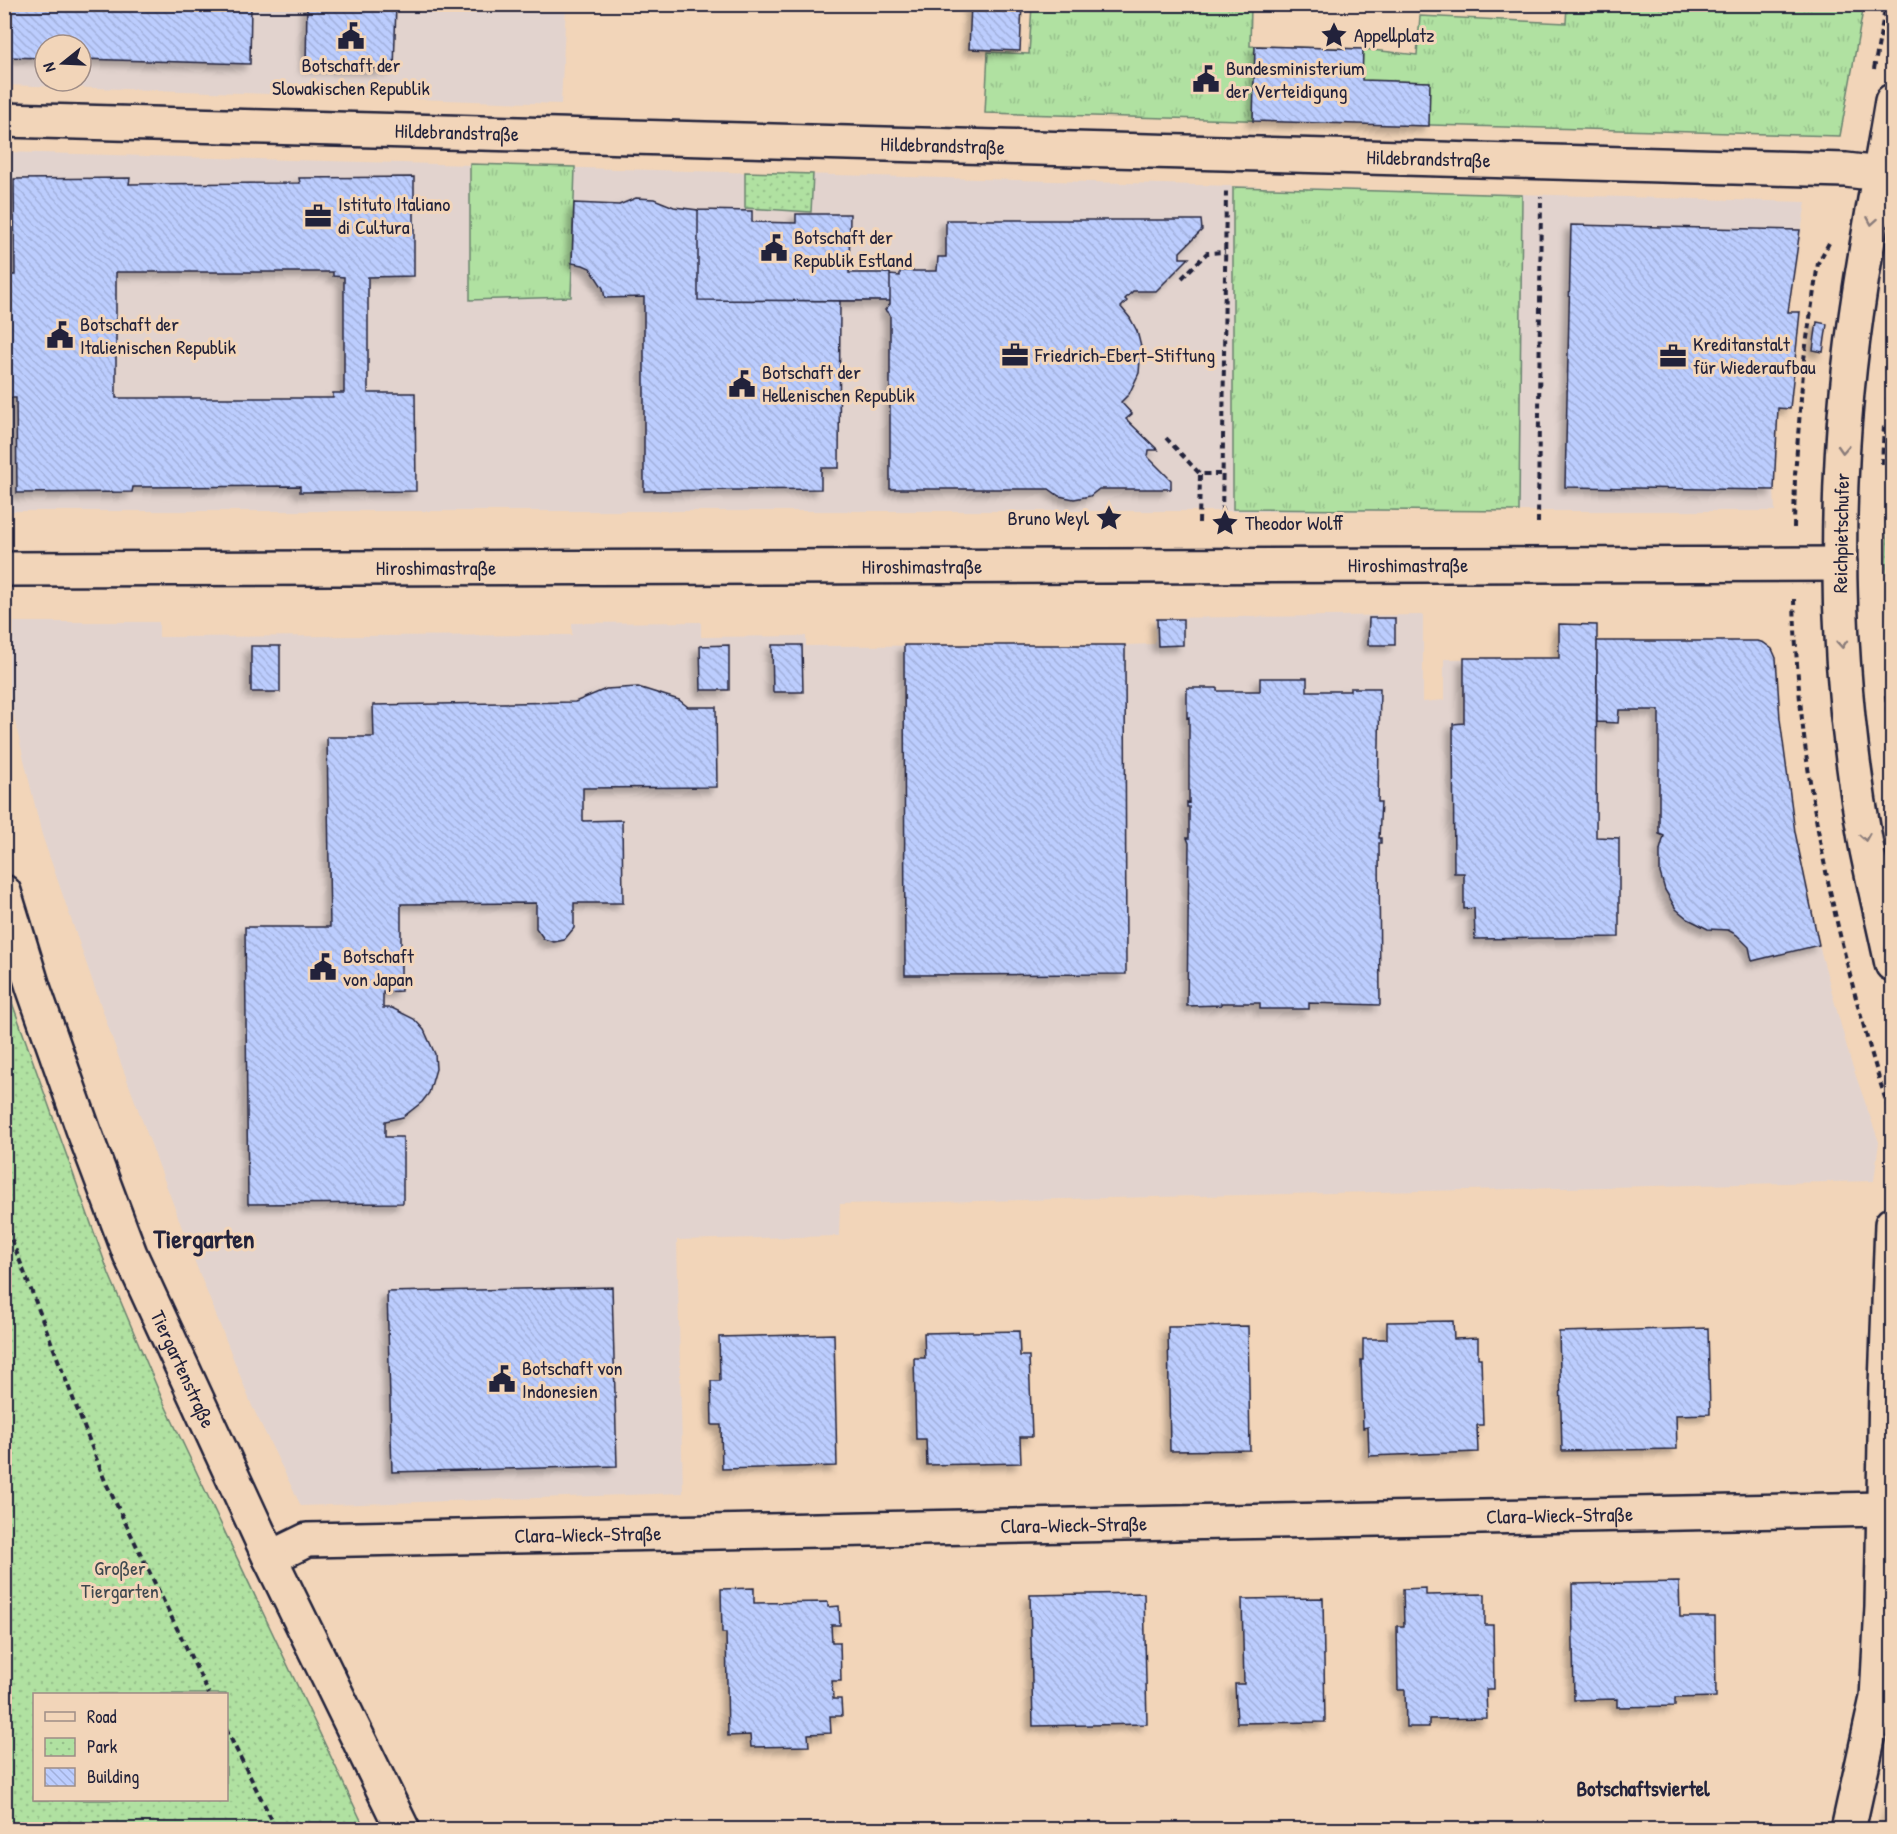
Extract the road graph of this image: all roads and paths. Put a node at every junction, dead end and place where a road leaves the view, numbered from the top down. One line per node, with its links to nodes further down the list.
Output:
1 (1893, 101): 3 (street, Reichpietschufer)
2 (4, 120): 3 (street, Hildebrandstraße)
3 (1880, 174): 22 (street, Reichpietschufer, one-way to 22)
4 (1226, 180): 7 (path)
5 (1541, 189): 20 (path)
6 (1834, 233): 21 (path)
7 (1225, 252): 8 (path); 16 (path)
8 (1182, 279)
9 (1887, 386): 10 (path)
10 (1886, 397): 11 (path); 12 (path)
11 (1893, 401)
12 (1885, 408)
13 (1885, 419): 17 (path)
14 (1166, 438): 15 (path)
15 (1200, 474): 16 (path); 18 (path)
16 (1222, 474): 19 (path)
17 (1881, 475)
18 (1199, 523)
19 (1222, 523)
20 (1538, 523)
21 (1794, 533)
22 (1840, 564): 23 (street, Hiroshimastraße); 29 (street, Reichpietschufer, one-way to 29)
23 (4, 569)
24 (1885, 686): 26 (path)
25 (1893, 696): 26 (path)
26 (1886, 698): 27 (path)
27 (1893, 748)
28 (4, 892): 35 (street, Tiergartenstraße)
29 (1893, 964)
30 (1889, 1109): 31 (path)
31 (1893, 1120)
32 (4, 1220): 36 (path)
33 (1893, 1224): 34 (street)
34 (1883, 1509): 35 (street, Clara-Wieck-Straße); 40 (street)
35 (270, 1557): 39 (street, Tiergartenstraße)
36 (208, 1693)
37 (228, 1733): 38 (path)
38 (277, 1830)
39 (403, 1830)
40 (1848, 1830)

